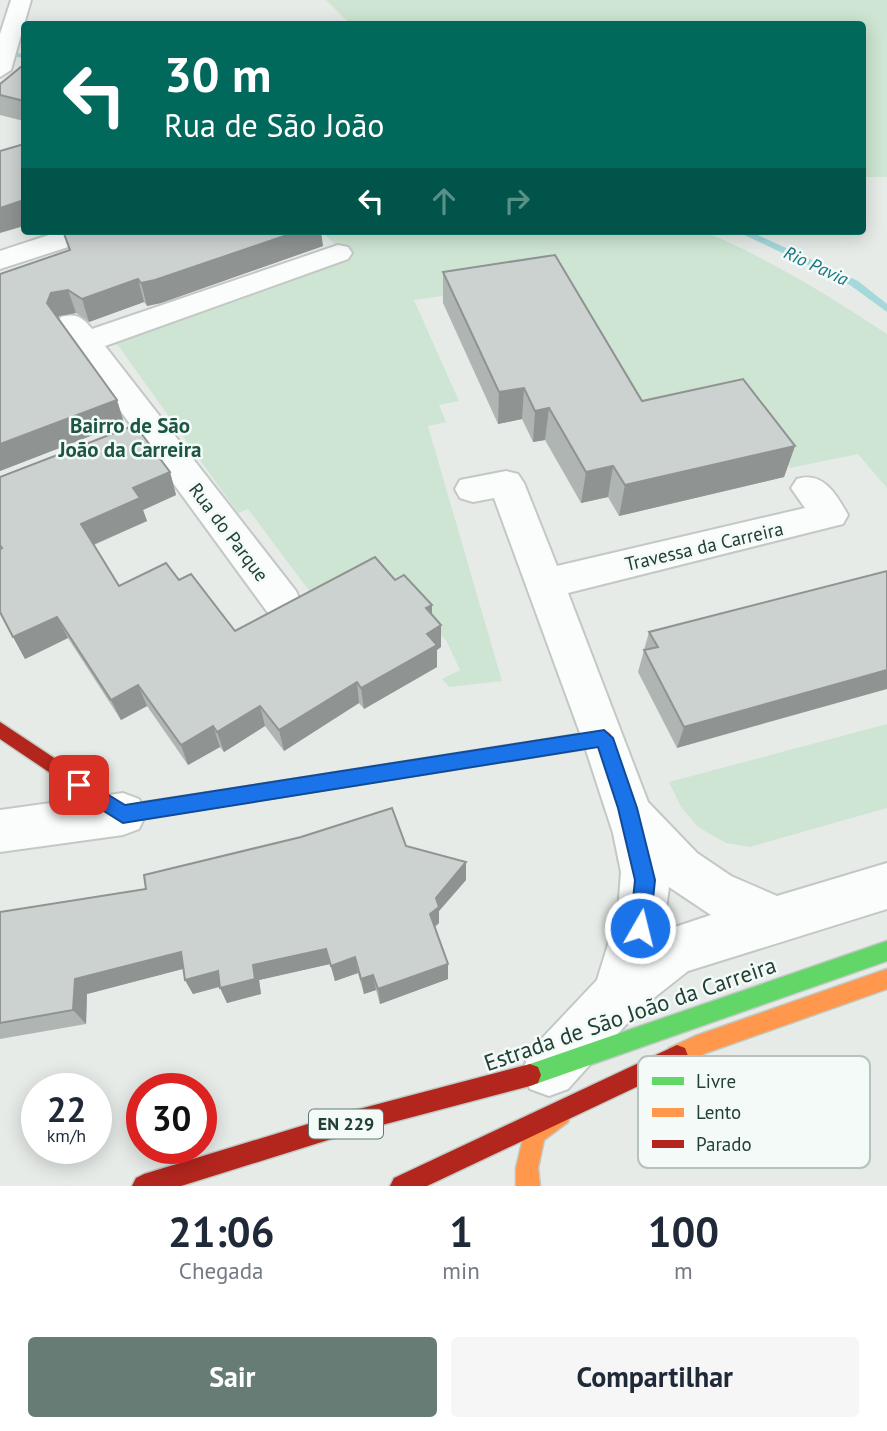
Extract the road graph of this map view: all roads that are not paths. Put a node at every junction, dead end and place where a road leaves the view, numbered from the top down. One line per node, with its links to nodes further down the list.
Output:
1 (22, 0): 2 (street)
2 (3, 58)
3 (0, 84): 4 (street)
4 (0, 92)
5 (77, 235): 7 (street)
6 (338, 253): 12 (street, Rua do Parque)
7 (11, 256): 8 (street)
8 (39, 277)
9 (809, 488): 11 (street, Travessa da Carreira)
10 (472, 489): 11 (street)
11 (545, 584): 14 (street)
12 (282, 602)
13 (0, 729): 16 (main road)
14 (604, 738): 15 (street); 16 (main road)
15 (627, 808): 19 (street); 22 (street)
16 (123, 814): 17 (street)
17 (0, 831)
18 (887, 886): 19 (street)
19 (777, 919): 22 (street)
20 (887, 951): 25 (main road, Estrada de São João da Carreira / EN 229)
21 (887, 979): 23 (main road, Estrada de São João da Carreira / EN 229)
22 (618, 991): 25 (street)
23 (665, 1056)
24 (638, 1064): 25 (main road, Estrada de São João da Carreira / EN 229)
25 (557, 1090): 26 (main road, Estrada de São João da Carreira / EN 229); 27 (main road, Estrada de São João da Carreira / EN 229); 28 (main road)
26 (144, 1186)
27 (402, 1186)
28 (528, 1186)

